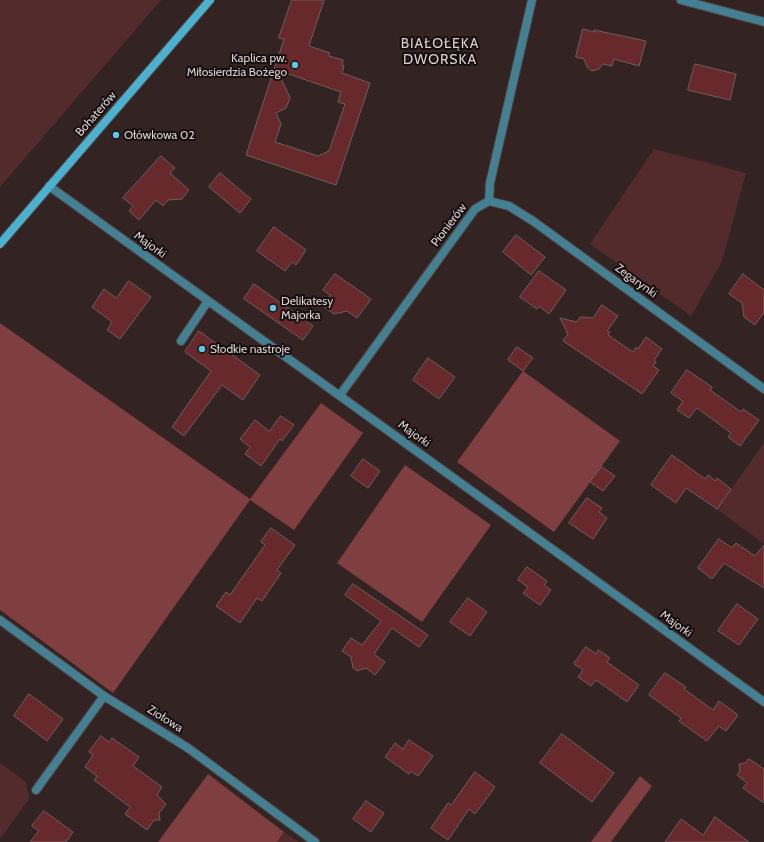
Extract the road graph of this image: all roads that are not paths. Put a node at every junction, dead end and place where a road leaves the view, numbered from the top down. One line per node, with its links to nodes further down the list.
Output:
1 (210, 0): 5 (street, Bohaterów)
2 (532, 0): 6 (street)
3 (681, 0): 4 (street)
4 (764, 22)
5 (49, 186): 7 (street, Bohaterów); 8 (street, Majorki)
6 (489, 201): 10 (street, Zegarynki); 11 (street, Pionierów)
7 (0, 244)
8 (208, 301): 9 (street); 11 (street, Majorki)
9 (181, 341)
10 (764, 388)
11 (340, 396): 14 (street, Majorki)
12 (0, 620): 13 (street, Ziołowa)
13 (104, 696): 15 (street); 16 (street, Ziołowa)
14 (764, 702)
15 (36, 790)
16 (315, 842)

